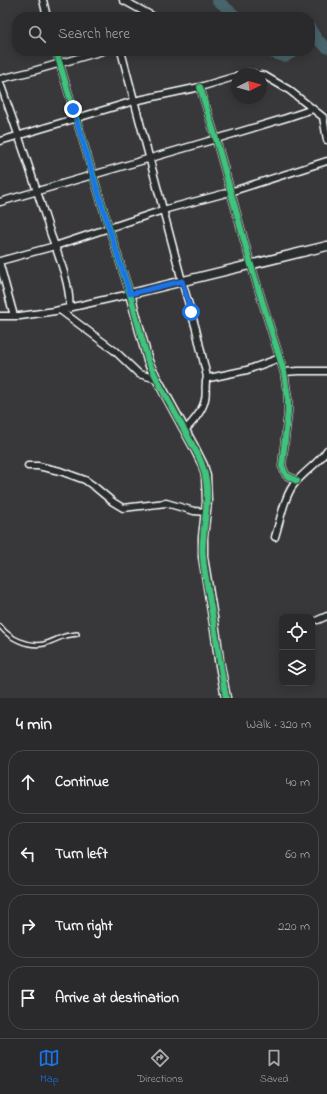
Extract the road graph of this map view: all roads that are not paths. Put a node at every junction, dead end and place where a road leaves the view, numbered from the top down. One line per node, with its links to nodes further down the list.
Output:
1 (43, 0): 3 (street)
2 (123, 0): 4 (street)
3 (46, 12)
4 (145, 12)
5 (57, 56): 8 (street)
6 (85, 56): 8 (street)
7 (122, 56): 14 (street)
8 (59, 63): 11 (street); 16 (street)
9 (267, 77): 15 (street)
10 (231, 78): 13 (street)
11 (0, 79)
12 (0, 83): 17 (street)
13 (200, 87): 14 (street); 18 (street)
14 (134, 101): 16 (street); 21 (street)
15 (313, 109): 18 (street); 19 (street)
16 (76, 118): 17 (street); 23 (street)
17 (18, 136): 20 (street); 24 (street)
18 (216, 139): 21 (street); 25 (street)
19 (327, 140)
20 (0, 141)
21 (149, 158): 23 (street); 27 (street)
22 (327, 161): 25 (street)
23 (93, 175): 24 (street); 28 (street)
24 (37, 191): 26 (street); 29 (street)
25 (230, 192): 27 (street); 32 (street)
26 (0, 202)
27 (163, 210): 28 (street); 34 (street)
28 (109, 228): 29 (street); 35 (street)
29 (55, 246): 31 (street); 36 (street)
30 (327, 246): 32 (street)
31 (0, 261)
32 (251, 265): 34 (street); 40 (street)
33 (0, 266): 39 (street)
34 (182, 281): 35 (street); 43 (street)
35 (130, 294): 36 (street); 44 (street)
36 (69, 309): 37 (street)
37 (60, 310): 39 (street); 44 (street)
38 (0, 316): 39 (street)
39 (14, 316)
40 (280, 358): 42 (street); 43 (street)
41 (327, 371): 42 (street)
42 (284, 372): 48 (street)
43 (207, 377): 45 (street)
44 (157, 380): 45 (street)
45 (184, 430): 49 (street)
46 (327, 453): 48 (street)
47 (28, 466): 49 (street)
48 (297, 481): 50 (street)
49 (206, 512): 55 (street)
50 (274, 537)
51 (327, 616): 52 (street)
52 (318, 620)
53 (0, 626): 54 (lane)
54 (77, 634)
55 (226, 698)

